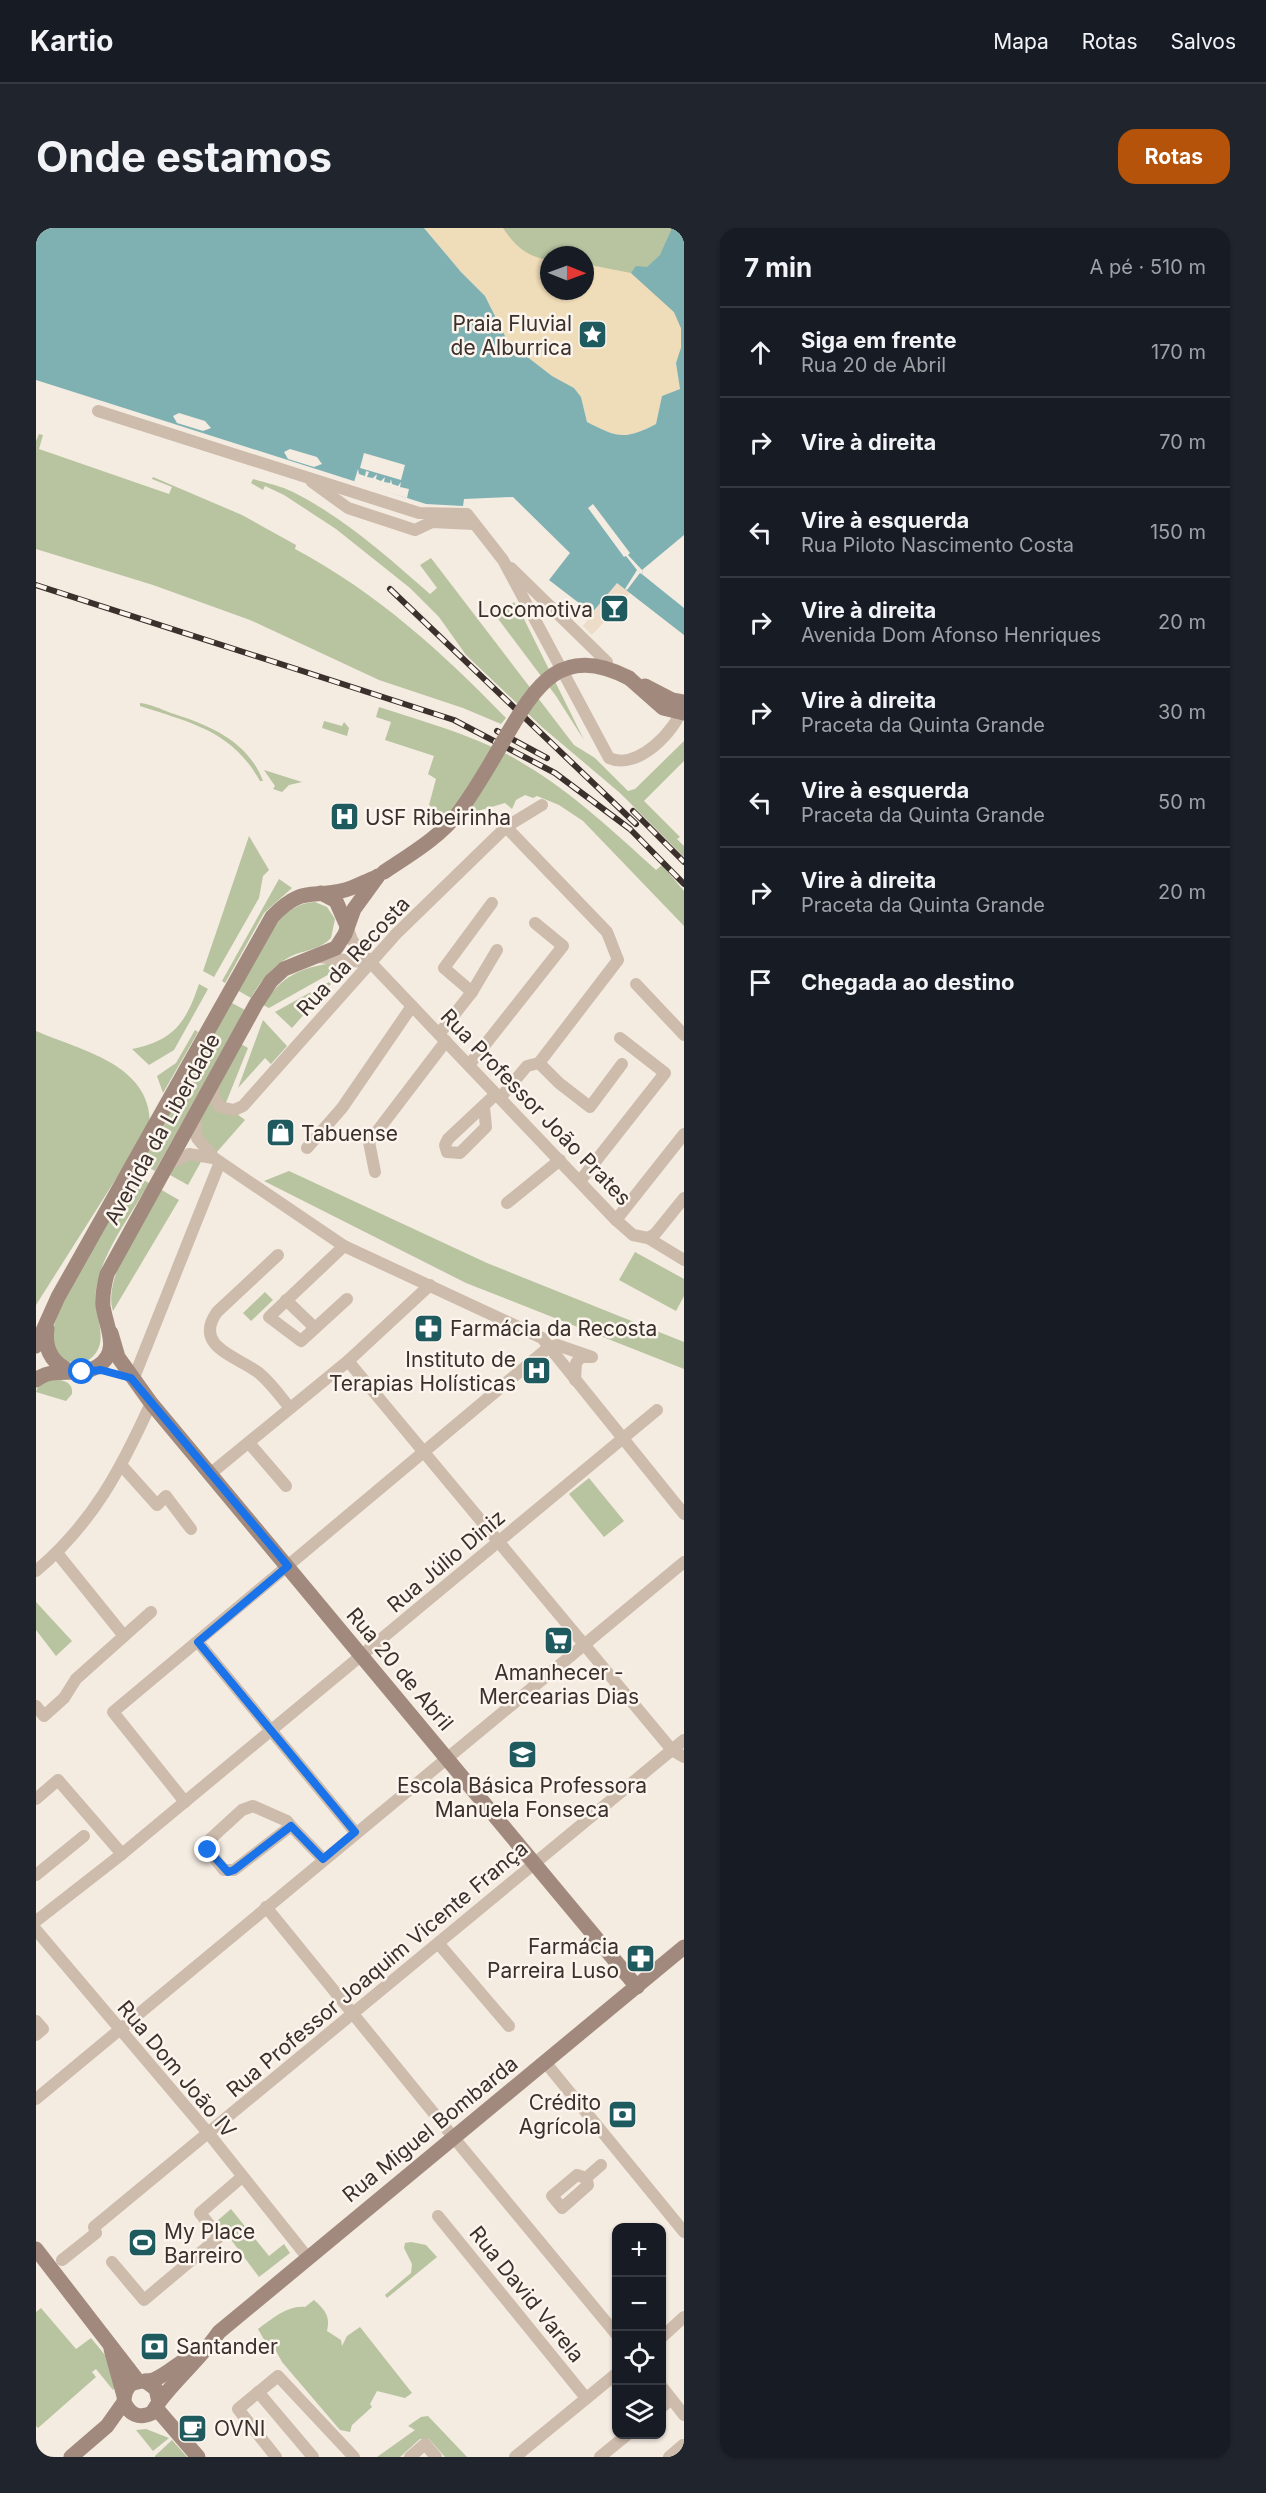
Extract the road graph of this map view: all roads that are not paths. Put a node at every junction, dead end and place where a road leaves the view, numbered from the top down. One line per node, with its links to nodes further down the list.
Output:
1 (98, 411): 2 (street)
2 (304, 476): 3 (street); 3 (street)
3 (474, 524): 4 (street)
4 (503, 560): 5 (street); 6 (street)
5 (607, 662)
6 (683, 708): 9 (street, Avenida da Liberdade, bridge)
7 (542, 804): 8 (street, Rua da Recosta)
8 (506, 827): 16 (street, Rua da Recosta); 23 (street)
9 (381, 874): 10 (street, Avenida da Liberdade); 13 (street, Avenida da Liberdade)
10 (318, 892): 13 (street); 47 (street, Avenida da Liberdade)
11 (492, 903): 18 (street)
12 (535, 923): 25 (street)
13 (347, 926): 15 (street, Avenida da Liberdade); 16 (street, Rua Professor João Prates)
14 (497, 950): 18 (street)
15 (316, 957): 16 (street); 26 (street, Avenida da Liberdade)
16 (371, 963): 19 (street, Rua Professor João Prates); 26 (street, Rua da Recosta)
17 (636, 984): 20 (street)
18 (472, 992): 21 (street)
19 (412, 1006): 21 (street, Rua Professor João Prates); 31 (street)
20 (684, 1035)
21 (442, 1038): 25 (street, Rua Professor João Prates); 35 (street)
22 (620, 1038): 36 (street)
23 (539, 1063): 24 (street); 27 (street)
24 (622, 1064)
25 (469, 1065): 27 (street, Rua Professor João Prates)
26 (215, 1078): 29 (street, Avenida da Liberdade)
27 (498, 1096): 28 (street); 33 (street, Rua Professor João Prates)
28 (484, 1107)
29 (195, 1113): 32 (street); 34 (street, Avenida da Liberdade)
30 (684, 1134): 39 (street)
31 (307, 1148)
32 (217, 1160): 34 (street); 41 (street); 55 (street)
33 (560, 1160): 36 (street, Rua Professor João Prates); 38 (street)
34 (165, 1167): 49 (street, Avenida da Liberdade)
35 (375, 1172)
36 (580, 1181): 39 (street, Rua Professor João Prates)
37 (684, 1198): 40 (street)
38 (507, 1203)
39 (616, 1220): 40 (street, Rua Professor João Prates)
40 (648, 1238): 43 (street, Rua Professor João Prates)
41 (344, 1246): 44 (street); 46 (street)
42 (278, 1255): 59 (street)
43 (684, 1260)
44 (430, 1285): 51 (street); 52 (street)
45 (347, 1299): 48 (street)
46 (286, 1300): 48 (street); 48 (street)
47 (49, 1317): 50 (street, Avenida da Liberdade); 53 (street, Avenida da Liberdade)
48 (315, 1328)
49 (111, 1333): 54 (street, Avenida da Liberdade); 55 (street, Rua 20 de Abril)
50 (36, 1346)
51 (549, 1347): 57 (street); 57 (street); 63 (street)
52 (348, 1361): 59 (street); 63 (street)
53 (70, 1371): 54 (street); 56 (street)
54 (90, 1371): 55 (street)
55 (132, 1379): 58 (street, Rua 20 de Abril)
56 (36, 1380)
57 (575, 1380): 61 (street)
58 (151, 1403): 64 (street); 65 (street, Rua 20 de Abril)
59 (290, 1408): 62 (street)
60 (657, 1410): 61 (street, Rua Júlio Diniz)
61 (623, 1438): 67 (street); 69 (street, Rua Júlio Diniz)
62 (249, 1443): 65 (street); 66 (street)
63 (423, 1450): 69 (street); 72 (street)
64 (123, 1466): 68 (street); 70 (street)
65 (210, 1474): 72 (street, Rua 20 de Abril)
66 (286, 1486)
67 (684, 1514)
68 (191, 1529)
69 (499, 1542): 77 (street); 78 (street, Rua Júlio Diniz)
70 (57, 1553): 73 (street); 75 (street)
71 (684, 1562): 77 (street)
72 (288, 1566): 76 (street); 78 (street, Rua 20 de Abril)
73 (36, 1571)
74 (151, 1612): 75 (street)
75 (124, 1636): 79 (street)
76 (198, 1642): 80 (street); 86 (street)
77 (584, 1644): 82 (street); 83 (street)
78 (363, 1656): 80 (street, Rua Júlio Diniz); 83 (street, Rua 20 de Abril)
79 (36, 1706)
80 (270, 1730): 86 (street, Rua Júlio Diniz); 88 (street)
81 (684, 1740): 82 (street, Rua Professor Joaquim Vicente França)
82 (672, 1750): 84 (street); 92 (street, Rua Professor Joaquim Vicente França)
83 (446, 1757): 88 (street); 92 (street, Rua 20 de Abril)
84 (684, 1757)
85 (36, 1799): 90 (street)
86 (185, 1802): 90 (street, Rua Júlio Diniz)
87 (291, 1826): 87 (street); 91 (street)
88 (355, 1832): 91 (street)
89 (84, 1836): 93 (street)
90 (122, 1854): 95 (street, Rua Júlio Diniz)
91 (323, 1859): 94 (street)
92 (534, 1863): 97 (street, Rua Professor Joaquim Vicente França); 99 (street, Rua 20 de Abril)
93 (36, 1875)
94 (266, 1907): 100 (street); 103 (street)
95 (36, 1921)
96 (36, 1930): 103 (street, Rua Dom João IV)
97 (438, 1943): 100 (street, Rua Professor Joaquim Vicente França); 102 (street)
98 (684, 1947): 99 (street, Rua Miguel Bombarda)
99 (636, 1987): 105 (street, Rua Miguel Bombarda)
100 (354, 2013): 107 (street, Rua Professor Joaquim Vicente França); 108 (street)
101 (36, 2021): 104 (street)
102 (509, 2026)
103 (119, 2029): 106 (street); 107 (street, Rua Dom João IV)
104 (36, 2035)
105 (545, 2062): 108 (street, Rua Miguel Bombarda); 113 (street)
106 (36, 2099)
107 (209, 2134): 110 (street, Rua Dom João IV); 116 (street, Rua Professor Joaquim Vicente França)
108 (454, 2138): 115 (street, Rua Miguel Bombarda); 119 (street)
109 (601, 2165): 111 (street)
110 (242, 2177): 115 (street, Rua Dom João IV); 117 (street)
111 (586, 2178)
112 (438, 2216): 126 (street, Rua David Varela)
113 (684, 2232)
114 (36, 2249): 121 (street)
115 (308, 2258): 122 (street, Rua Miguel Bombarda)
116 (62, 2260)
117 (112, 2262)
118 (684, 2317): 120 (street)
119 (614, 2331)
120 (666, 2333)
121 (108, 2340): 124 (street); 128 (street)
122 (208, 2348): 124 (street, Rua Miguel Bombarda); 128 (street, Rua Miguel Bombarda)
123 (612, 2377): 126 (street)
124 (141, 2381): 128 (street, Rua Miguel Bombarda); 128 (street)
125 (258, 2392): 134 (street); 135 (street); 136 (street)
126 (586, 2398): 139 (street)
127 (666, 2403): 129 (street)
128 (140, 2406): 132 (street, Rua Miguel Bombarda); 133 (street)
129 (684, 2415)
130 (622, 2439): 140 (street)
131 (683, 2445): 141 (street)
132 (71, 2457)
133 (198, 2457)
134 (276, 2457)
135 (313, 2457)
136 (354, 2457)
137 (410, 2457): 138 (street)
138 (436, 2457)
139 (515, 2457)
140 (600, 2457)
141 (669, 2457)

